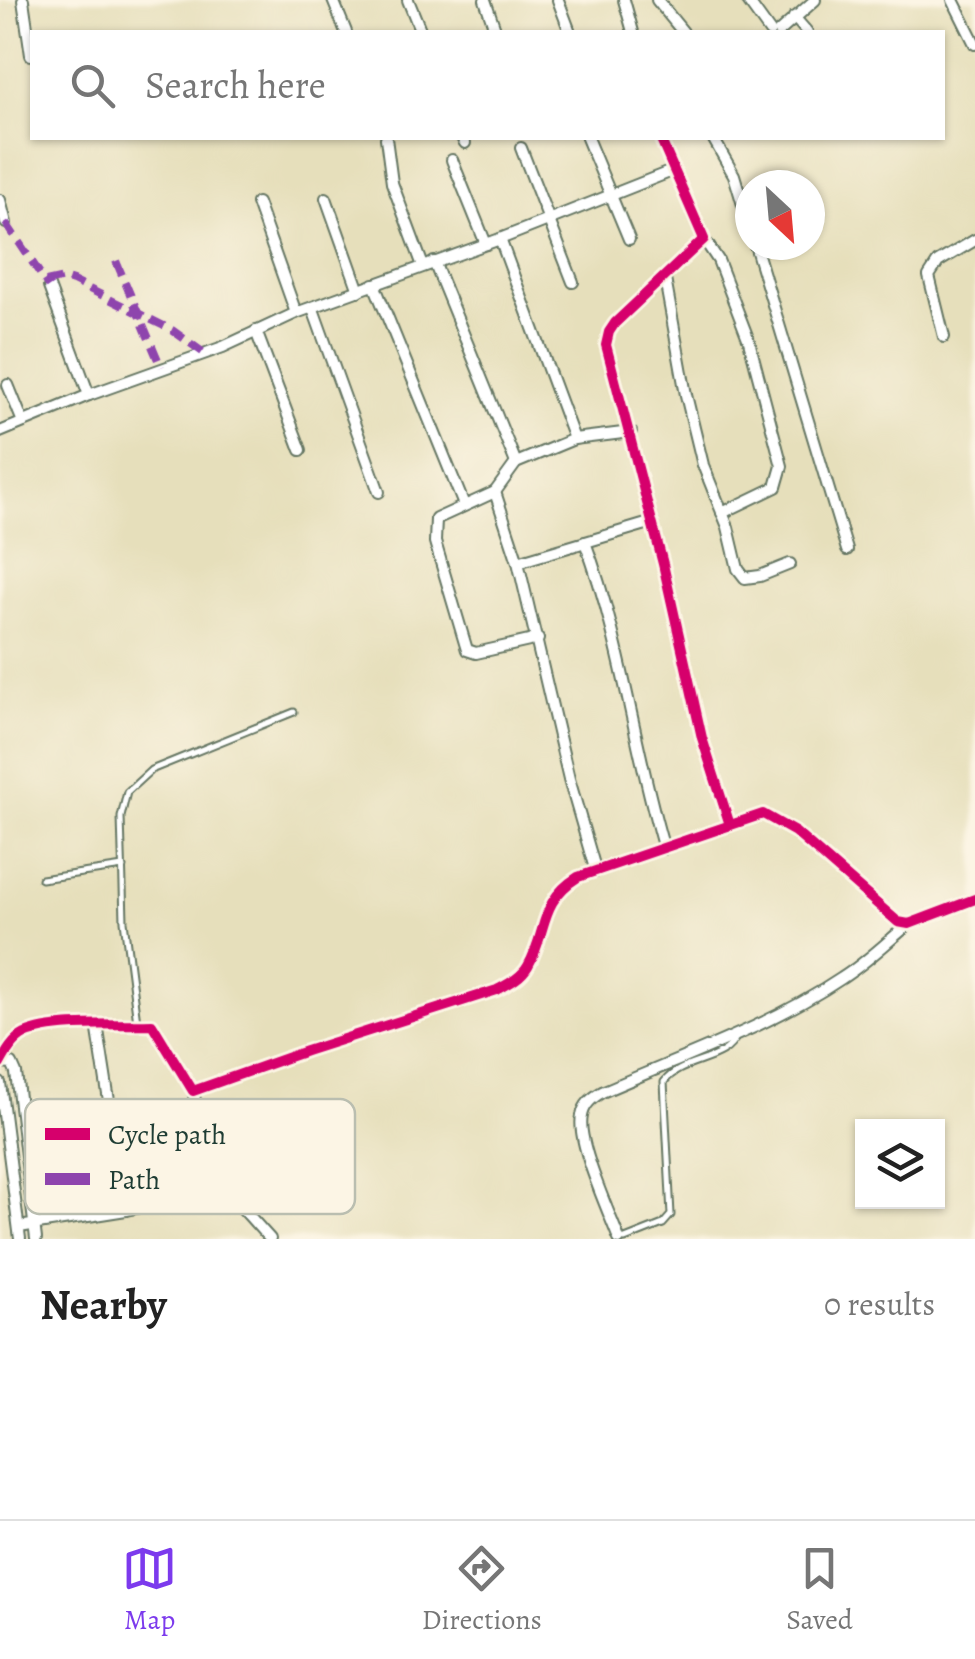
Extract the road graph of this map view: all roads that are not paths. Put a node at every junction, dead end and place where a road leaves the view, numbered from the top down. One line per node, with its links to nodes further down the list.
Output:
1 (23, 0): 22 (street)
2 (334, 0): 12 (street)
3 (408, 0): 13 (street)
4 (484, 0): 14 (street)
5 (558, 0): 15 (street)
6 (624, 0): 16 (street)
7 (657, 0): 17 (street)
8 (747, 0): 18 (street)
9 (814, 0): 11 (street)
10 (953, 0): 21 (street)
11 (794, 17): 19 (street); 20 (street)
12 (345, 30)
13 (420, 30)
14 (495, 30)
15 (569, 30)
16 (632, 30)
17 (681, 30)
18 (769, 30)
19 (781, 30)
20 (805, 30)
21 (975, 44)
22 (30, 47)
23 (386, 140): 43 (street)
24 (589, 140): 31 (street)
25 (661, 140): 29 (street)
26 (714, 140): 30 (street)
27 (521, 148): 35 (street)
28 (452, 160): 41 (street)
29 (672, 171): 31 (street); 39 (street)
30 (735, 178)
31 (612, 196): 35 (street); 38 (street)
32 (326, 198): 48 (street)
33 (0, 200): 36 (street)
34 (257, 204): 50 (street)
35 (548, 218): 37 (street); 45 (street)
36 (6, 224)
37 (500, 239): 41 (street); 58 (street)
38 (629, 239)
39 (704, 239): 44 (street); 64 (street)
40 (975, 240): 52 (street)
41 (486, 244): 43 (street)
42 (760, 260): 67 (street)
43 (428, 264): 46 (street); 60 (street)
44 (665, 278): 57 (street); 64 (street)
45 (573, 282)
46 (374, 284): 48 (street); 63 (street)
47 (49, 286): 54 (street)
48 (359, 291): 49 (street)
49 (313, 309): 50 (street); 61 (street)
50 (296, 313): 51 (street)
51 (256, 331): 54 (street); 59 (street)
52 (944, 337)
53 (8, 384): 55 (street)
54 (89, 395): 55 (street)
55 (23, 422): 56 (street)
56 (0, 432)
57 (631, 432): 58 (street); 65 (street)
58 (574, 439): 60 (street)
59 (302, 450)
60 (516, 462): 62 (street)
61 (379, 492)
62 (495, 492): 63 (street); 68 (street)
63 (464, 505): 70 (street)
64 (722, 513): 69 (street)
65 (653, 522): 66 (street); 72 (street)
66 (585, 542): 68 (street); 73 (street)
67 (847, 550)
68 (518, 562): 70 (street)
69 (790, 564)
70 (538, 638): 75 (street)
71 (294, 712): 74 (lane)
72 (730, 825): 73 (street); 78 (street)
73 (664, 849): 75 (street)
74 (123, 868): 76 (lane); 80 (lane)
75 (596, 872): 84 (street)
76 (41, 879)
77 (975, 899): 78 (street)
78 (909, 924): 81 (street)
79 (98, 1024): 80 (street); 82 (street); 85 (street)
80 (138, 1024): 84 (street)
81 (738, 1032): 98 (lane); 98 (street)
82 (0, 1063): 87 (street)
83 (0, 1083): 89 (street)
84 (194, 1091): 86 (street)
85 (109, 1099)
86 (196, 1099)
87 (25, 1147)
88 (25, 1182): 89 (street)
89 (13, 1184): 90 (street); 95 (street)
90 (0, 1187)
91 (33, 1214): 94 (street)
92 (101, 1214): 94 (street)
93 (247, 1214): 97 (street)
94 (34, 1225): 95 (street); 96 (street)
95 (20, 1233)
96 (36, 1239)
97 (270, 1239)
98 (622, 1239)

